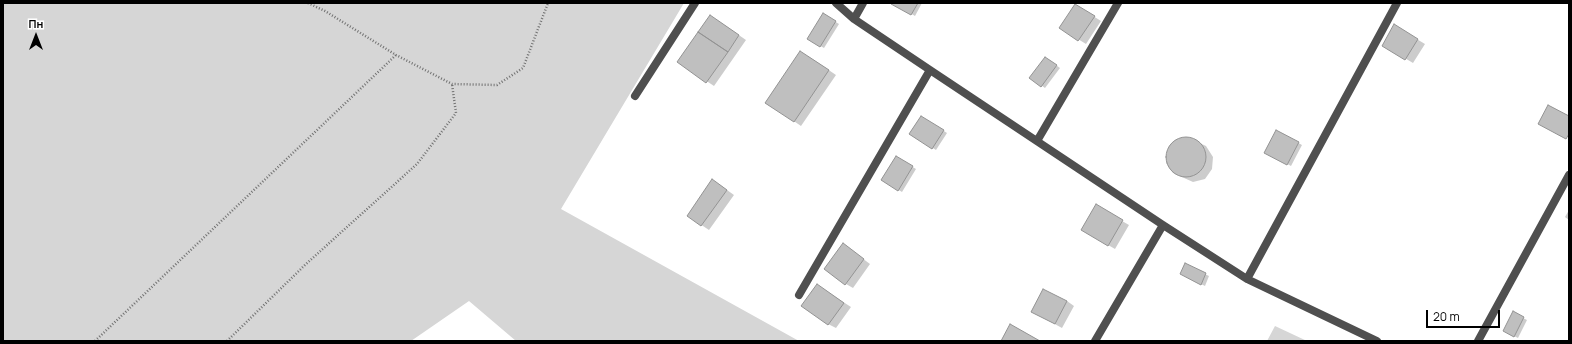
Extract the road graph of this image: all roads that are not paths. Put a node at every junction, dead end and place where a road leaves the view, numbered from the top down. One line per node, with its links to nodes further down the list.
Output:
1 (695, 3): 8 (street)
2 (836, 3): 6 (street)
3 (863, 3): 6 (street)
4 (1118, 3): 9 (street)
5 (1397, 3): 12 (street)
6 (854, 19): 7 (street)
7 (930, 70): 9 (street); 13 (street)
8 (635, 96)
9 (1037, 141): 11 (street)
10 (1569, 175): 16 (street)
11 (1163, 225): 12 (street); 14 (street)
12 (1247, 279): 15 (street)
13 (799, 295)
14 (1095, 341)
15 (1377, 341)
16 (1478, 341)

